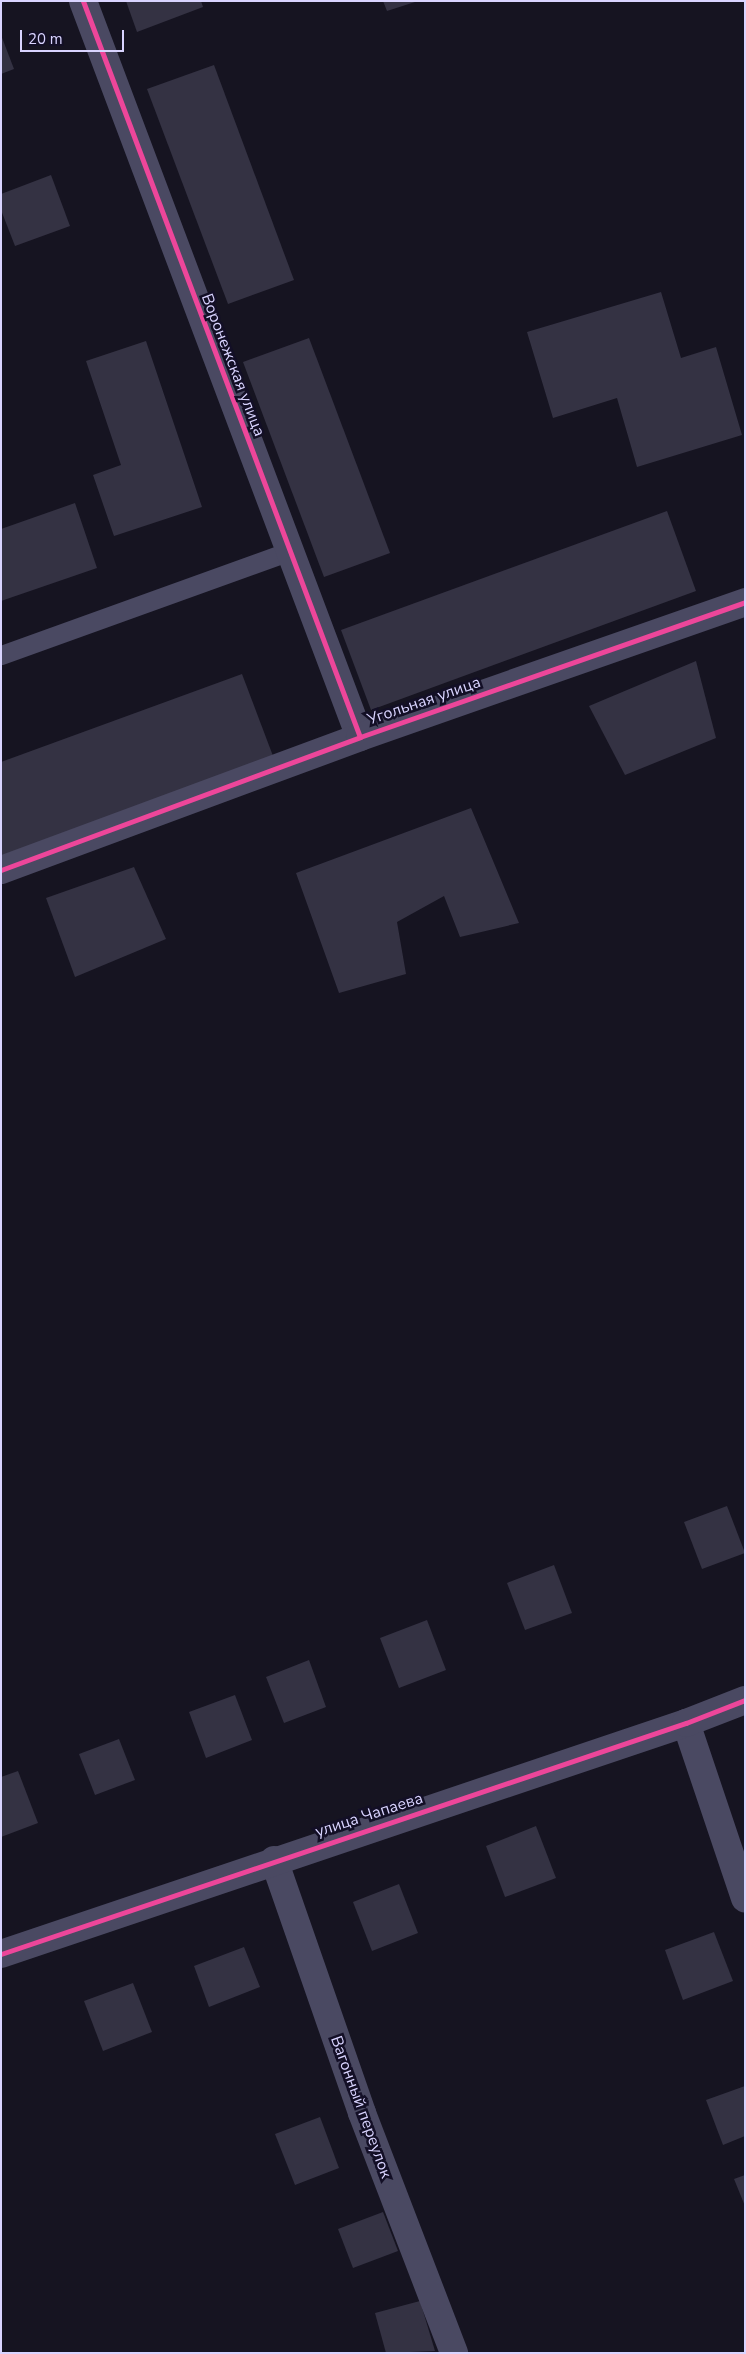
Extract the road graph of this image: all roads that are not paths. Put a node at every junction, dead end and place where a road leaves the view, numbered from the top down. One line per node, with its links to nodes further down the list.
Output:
1 (83, 1): 2 (street, Воронежская улица)
2 (290, 551): 4 (lane); 5 (street, Воронежская улица)
3 (745, 602): 5 (street, Угольная улица)
4 (1, 655)
5 (360, 737): 6 (street, Угольная улица)
6 (1, 870)
7 (745, 1700): 8 (street, улица Чапаева)
8 (686, 1723): 9 (street, улица Чапаева); 10 (street)
9 (274, 1860): 11 (street, улица Чапаева); 12 (street, Вагонный переулок)
10 (745, 1898)
11 (1, 1954)
12 (454, 2353)

